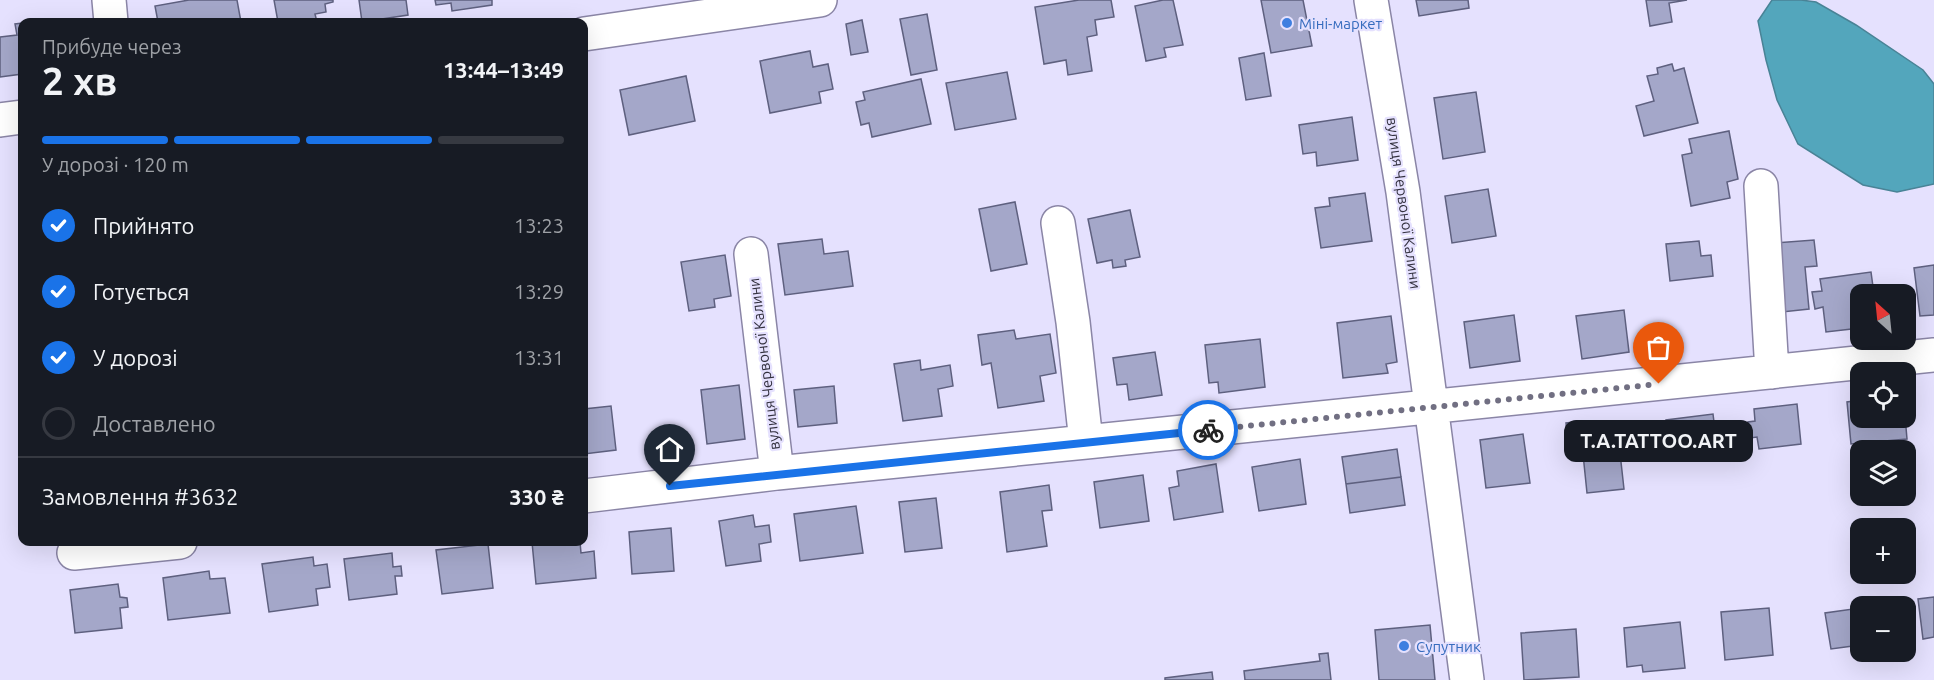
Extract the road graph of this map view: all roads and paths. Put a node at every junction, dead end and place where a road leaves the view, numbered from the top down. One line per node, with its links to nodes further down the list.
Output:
1 (109, 0): 5 (street)
2 (820, 0): 4 (street)
3 (1371, 0): 14 (street, вулиця Червоної Калини)
4 (642, 12): 6 (street)
5 (111, 18)
6 (588, 32)
7 (18, 118): 8 (street)
8 (0, 120)
9 (1761, 186): 13 (street)
10 (1058, 223): 15 (street)
11 (752, 254): 16 (street, вулиця Червоної Калини)
12 (1934, 355): 13 (street)
13 (1772, 372): 14 (street)
14 (1432, 407): 15 (street); 20 (street, вулиця Червоної Калини)
15 (1086, 442): 16 (street)
16 (777, 473): 17 (street)
17 (588, 496)
18 (145, 546): 19 (street)
19 (74, 554)
20 (1467, 680)

